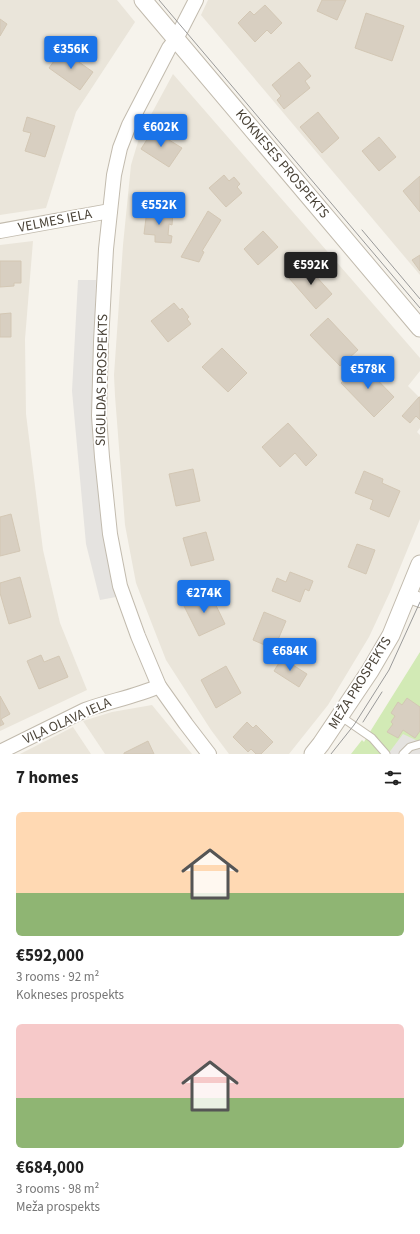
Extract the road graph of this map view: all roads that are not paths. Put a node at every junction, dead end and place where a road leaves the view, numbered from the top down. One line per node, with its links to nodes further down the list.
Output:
1 (143, 0): 3 (street, KOKNESES PROSPEKTS)
2 (196, 0): 3 (street, SIGULDAS PROSPEKTS)
3 (176, 39): 4 (street, SIGULDAS PROSPEKTS); 6 (street, KOKNESES PROSPEKTS)
4 (110, 211): 5 (street, VELMES IELA); 9 (street, SIGULDAS PROSPEKTS)
5 (0, 231)
6 (420, 328)
7 (420, 564): 8 (street, MEŽA PROSPEKTS)
8 (414, 597): 10 (street, MEŽA PROSPEKTS)
9 (158, 686): 12 (street, VIĻA OLAVA IELA); 13 (street, SIGULDAS PROSPEKTS)
10 (340, 716): 14 (street, MEŽA PROSPEKTS); 15 (lane)
11 (420, 744): 16 (lane)
12 (0, 752)
13 (209, 754)
14 (313, 754)
15 (386, 754)
16 (404, 754)

